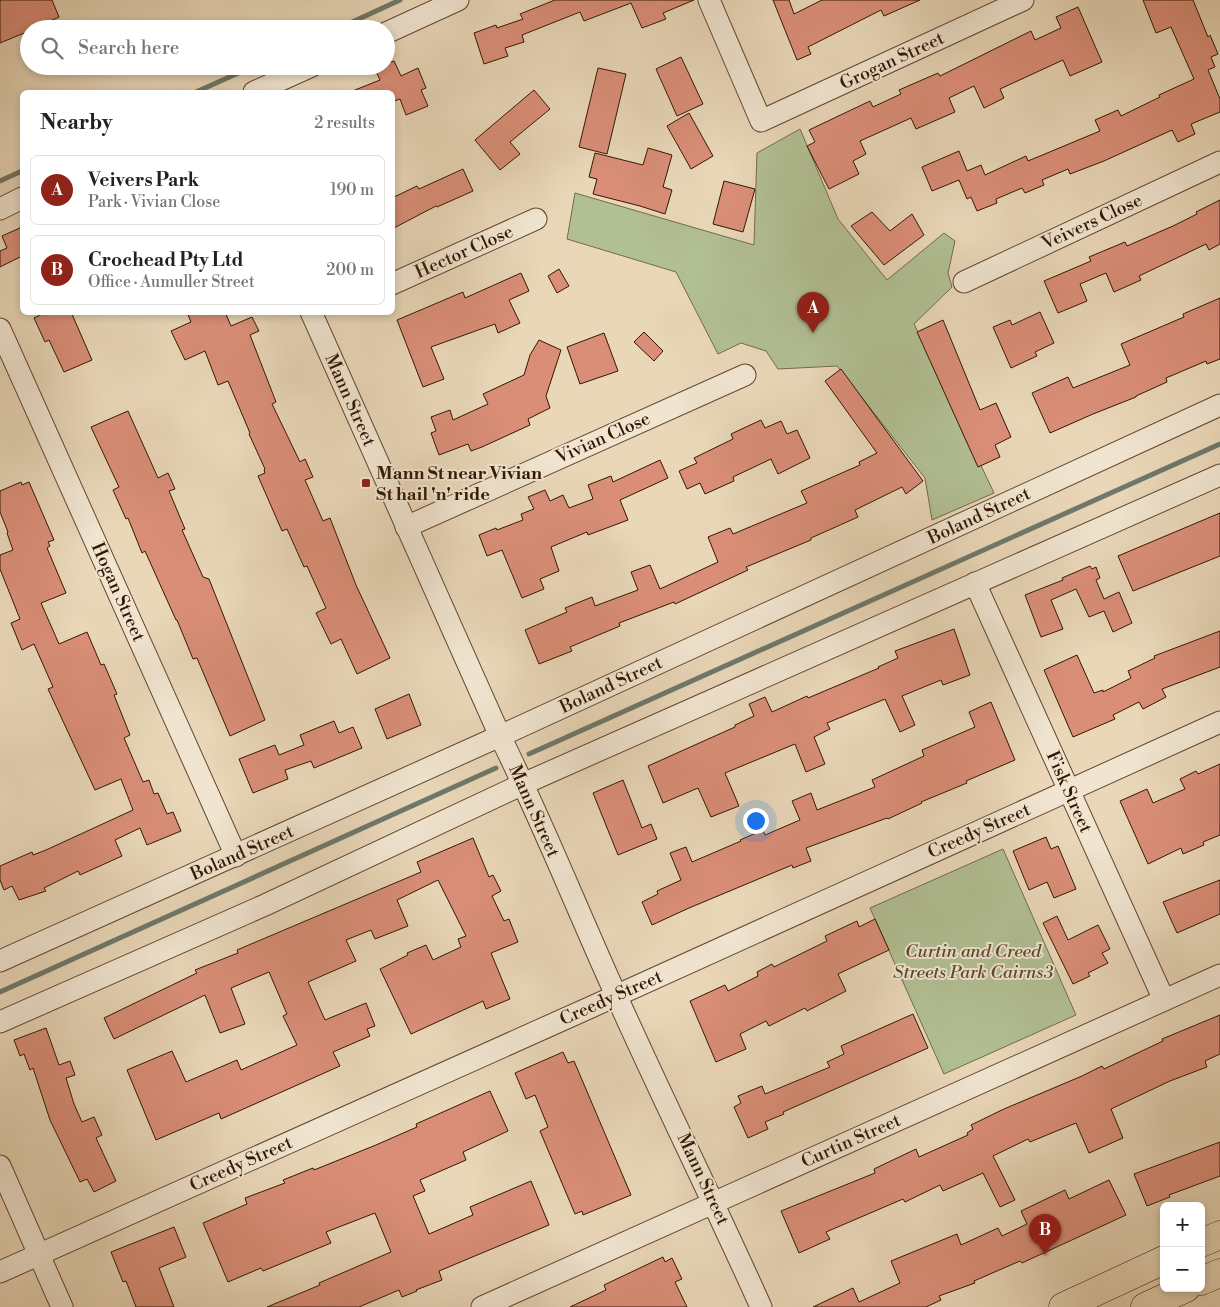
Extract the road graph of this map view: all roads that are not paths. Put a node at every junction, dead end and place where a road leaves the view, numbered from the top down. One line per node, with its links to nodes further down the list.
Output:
1 (458, 0): 4 (street)
2 (709, 0): 3 (street, Grogan Street)
3 (1023, 0)
4 (395, 29)
5 (292, 75): 6 (street)
6 (258, 90)
7 (1220, 162): 11 (street, Veivers Close)
8 (20, 199): 9 (street)
9 (0, 209)
10 (536, 219): 12 (street, Hector Close)
11 (964, 282)
12 (395, 283)
13 (318, 315): 18 (street, Mann Street)
14 (0, 329): 24 (street, Hogan Street)
15 (746, 375): 18 (street, Vivian Close)
16 (1220, 404): 21 (street, Boland Street)
17 (1220, 475): 19 (street)
18 (406, 527): 21 (street, Mann Street)
19 (975, 583): 22 (street); 23 (street, Fisk Street)
20 (1220, 722): 23 (street, Creedy Street)
21 (500, 736): 22 (street, Mann Street); 24 (street, Boland Street)
22 (523, 784): 27 (street, Mann Street); 29 (street)
23 (1069, 790): 27 (street, Creedy Street); 28 (street, Fisk Street)
24 (236, 856): 25 (street, Boland Street)
25 (0, 961)
26 (1220, 975): 28 (street, Curtin Street)
27 (616, 996): 31 (street, Mann Street); 34 (street, Creedy Street)
28 (1164, 1000): 31 (street, Curtin Street)
29 (0, 1022)
30 (0, 1166): 34 (street)
31 (714, 1202): 41 (street, Curtin Street); 42 (street, Mann Street)
32 (1220, 1235): 33 (main road)
33 (1205, 1241)
34 (39, 1254): 36 (street, Creedy Street); 40 (street)
35 (1160, 1262): 43 (main road)
36 (0, 1272)
37 (1220, 1273): 38 (main road)
38 (1205, 1279)
39 (1177, 1292): 44 (main road)
40 (62, 1307)
41 (482, 1307)
42 (761, 1307)
43 (1063, 1307)
44 (1145, 1307)

